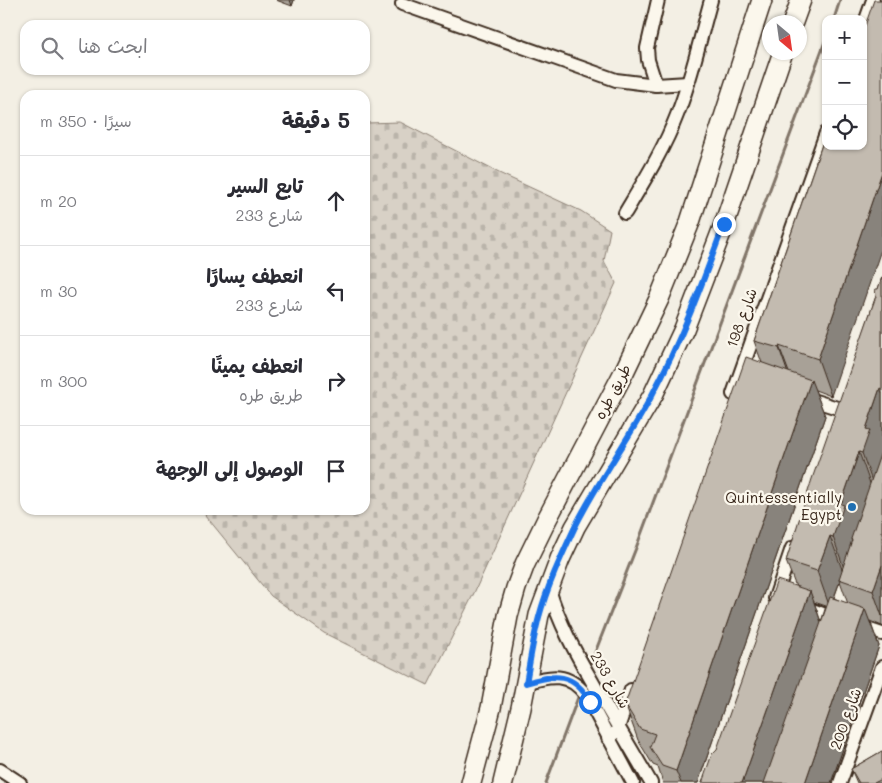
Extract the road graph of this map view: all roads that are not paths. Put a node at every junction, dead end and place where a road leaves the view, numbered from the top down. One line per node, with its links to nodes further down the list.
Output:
1 (658, 0): 11 (street)
2 (711, 0): 10 (street)
3 (762, 0): 29 (main road, طريق طره)
4 (801, 0): 7 (main road)
5 (873, 0): 8 (street)
6 (402, 4): 11 (street)
7 (796, 15)
8 (867, 17)
9 (780, 60): 18 (main road)
10 (688, 83): 11 (street); 13 (street)
11 (656, 85)
12 (822, 145): 15 (street, شارع 198)
13 (625, 213)
14 (794, 394): 16 (street)
15 (729, 404)
16 (847, 411)
17 (795, 541): 19 (street)
18 (549, 589): 22 (main road); 23 (street, شارع 233)
19 (882, 634)
20 (882, 666): 31 (street, شارع 200)
21 (634, 682): 23 (street)
22 (526, 683): 24 (street, شارع 233); 30 (main road)
23 (618, 728): 24 (street); 26 (street, شارع 233)
24 (608, 738): 27 (street, شارع 233)
25 (0, 770): 28 (street)
26 (648, 778): 27 (street)
27 (631, 782)
28 (20, 783)
29 (470, 783)
30 (503, 783)
31 (840, 783)

